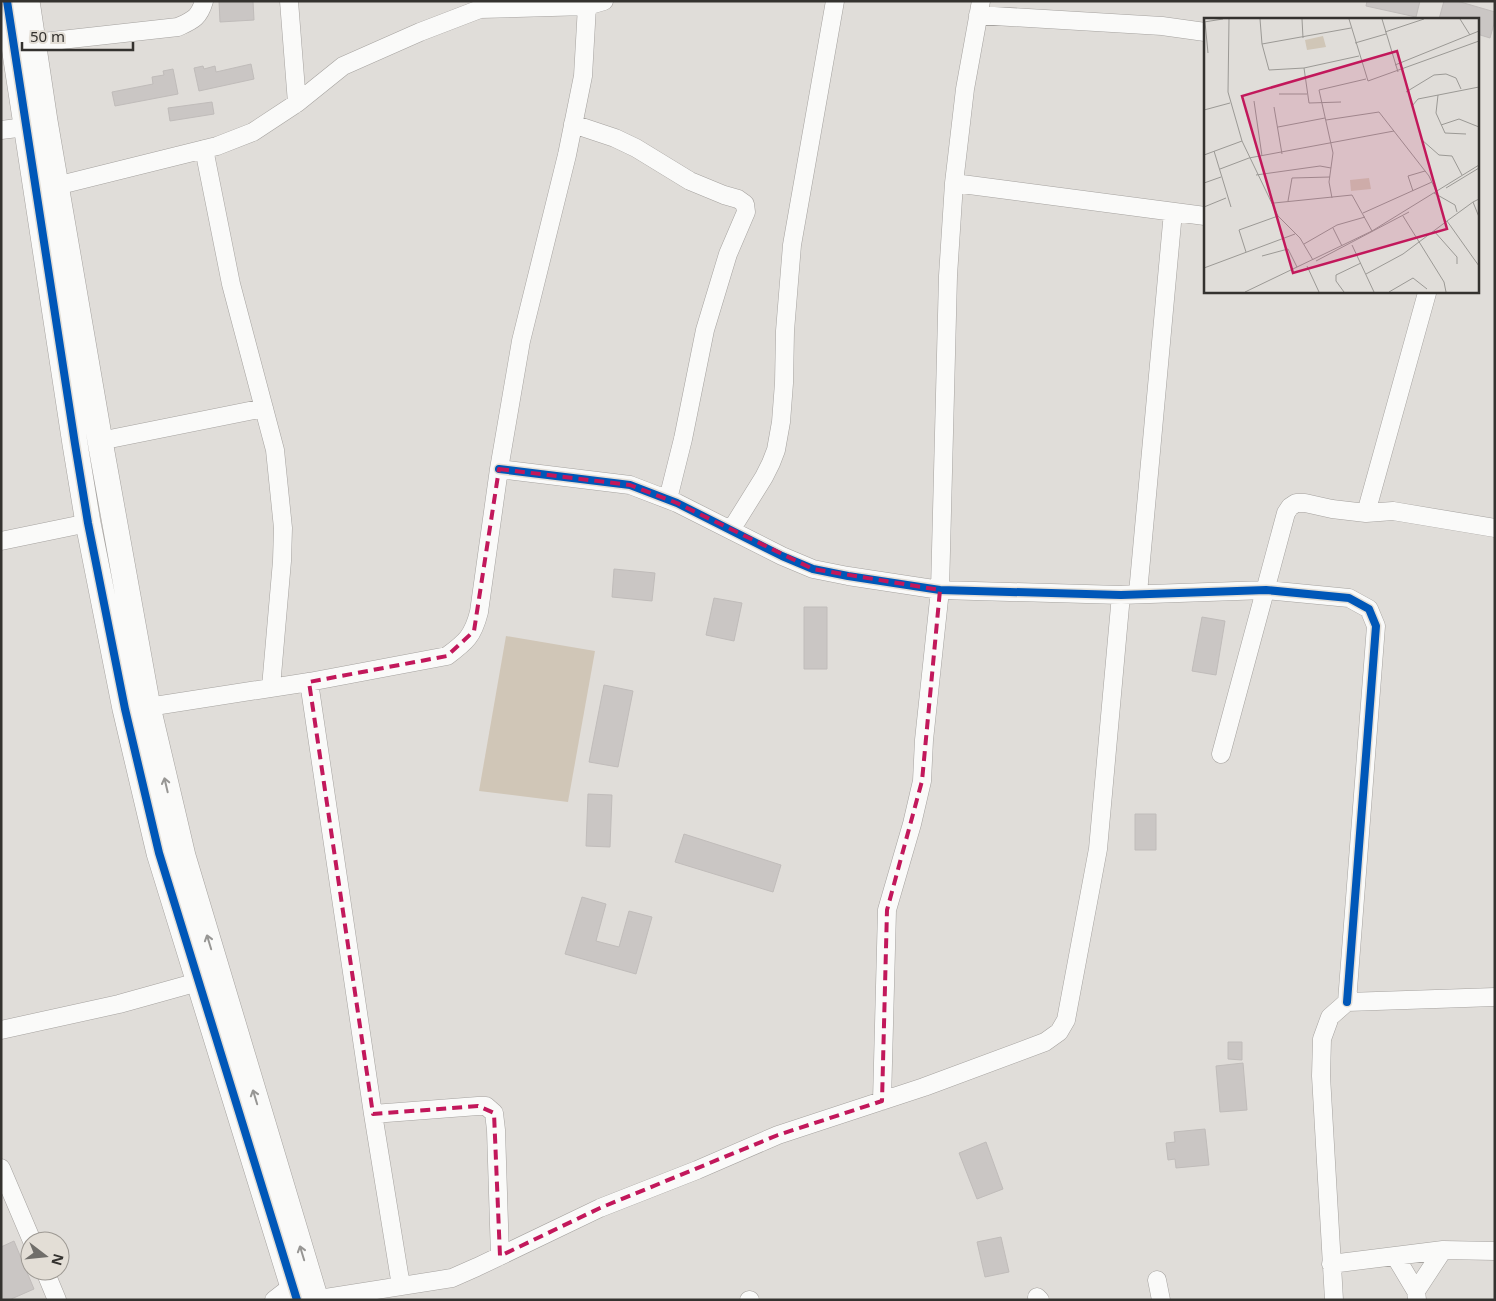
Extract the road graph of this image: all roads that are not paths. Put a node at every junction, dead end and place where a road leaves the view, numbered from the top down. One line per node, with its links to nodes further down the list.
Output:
1 (8, 1): 13 (street)
2 (27, 1): 10 (street)
3 (204, 1): 10 (street)
4 (289, 1): 11 (street)
5 (835, 1): 28 (street)
6 (596, 4): 7 (street); 12 (street)
7 (480, 5): 11 (street)
8 (979, 8): 9 (street); 16 (street)
9 (1204, 32)
10 (34, 43): 17 (street)
11 (297, 103): 15 (street)
12 (573, 124): 23 (street); 24 (street)
13 (26, 127): 14 (street); 26 (street)
14 (1, 130)
15 (204, 149): 17 (street); 21 (street)
16 (954, 183): 18 (street); 30 (street)
17 (56, 186): 22 (street)
18 (1173, 212): 19 (street); 32 (street)
19 (1204, 216)
20 (1427, 293): 25 (street)
21 (264, 408): 22 (street); 35 (street)
22 (100, 441): 36 (street)
23 (499, 470): 24 (street); 34 (street)
24 (668, 499): 28 (street)
25 (1366, 513): 27 (street); 31 (street)
26 (88, 523): 29 (street); 38 (street)
27 (1495, 528)
28 (731, 530): 30 (street)
29 (1, 541)
30 (940, 590): 33 (street); 42 (street)
31 (1266, 590): 32 (street); 37 (street); 40 (street)
32 (1138, 593): 33 (street)
33 (1121, 595): 42 (street)
34 (309, 682): 35 (street); 43 (street)
35 (272, 687): 36 (street)
36 (148, 707): 45 (street, one-way to 36)
37 (1221, 754)
38 (198, 982): 41 (street); 45 (street)
39 (1495, 997): 40 (street)
40 (1347, 1002): 52 (street)
41 (1, 1030)
42 (882, 1100): 50 (street)
43 (373, 1114): 50 (street); 55 (street)
44 (1, 1168): 46 (street)
45 (272, 1187): 56 (street)
46 (6, 1196): 47 (street)
47 (26, 1231)
48 (1443, 1250): 49 (street); 51 (street); 57 (street)
49 (1495, 1251)
50 (500, 1256): 55 (street)
51 (1395, 1256): 52 (street); 57 (street)
52 (1331, 1264): 60 (street)
53 (1156, 1280): 59 (street)
54 (48, 1281): 58 (street)
55 (401, 1286): 56 (street)
56 (302, 1295)
57 (1417, 1296)
58 (57, 1300)
59 (1160, 1300)
60 (1334, 1300)

